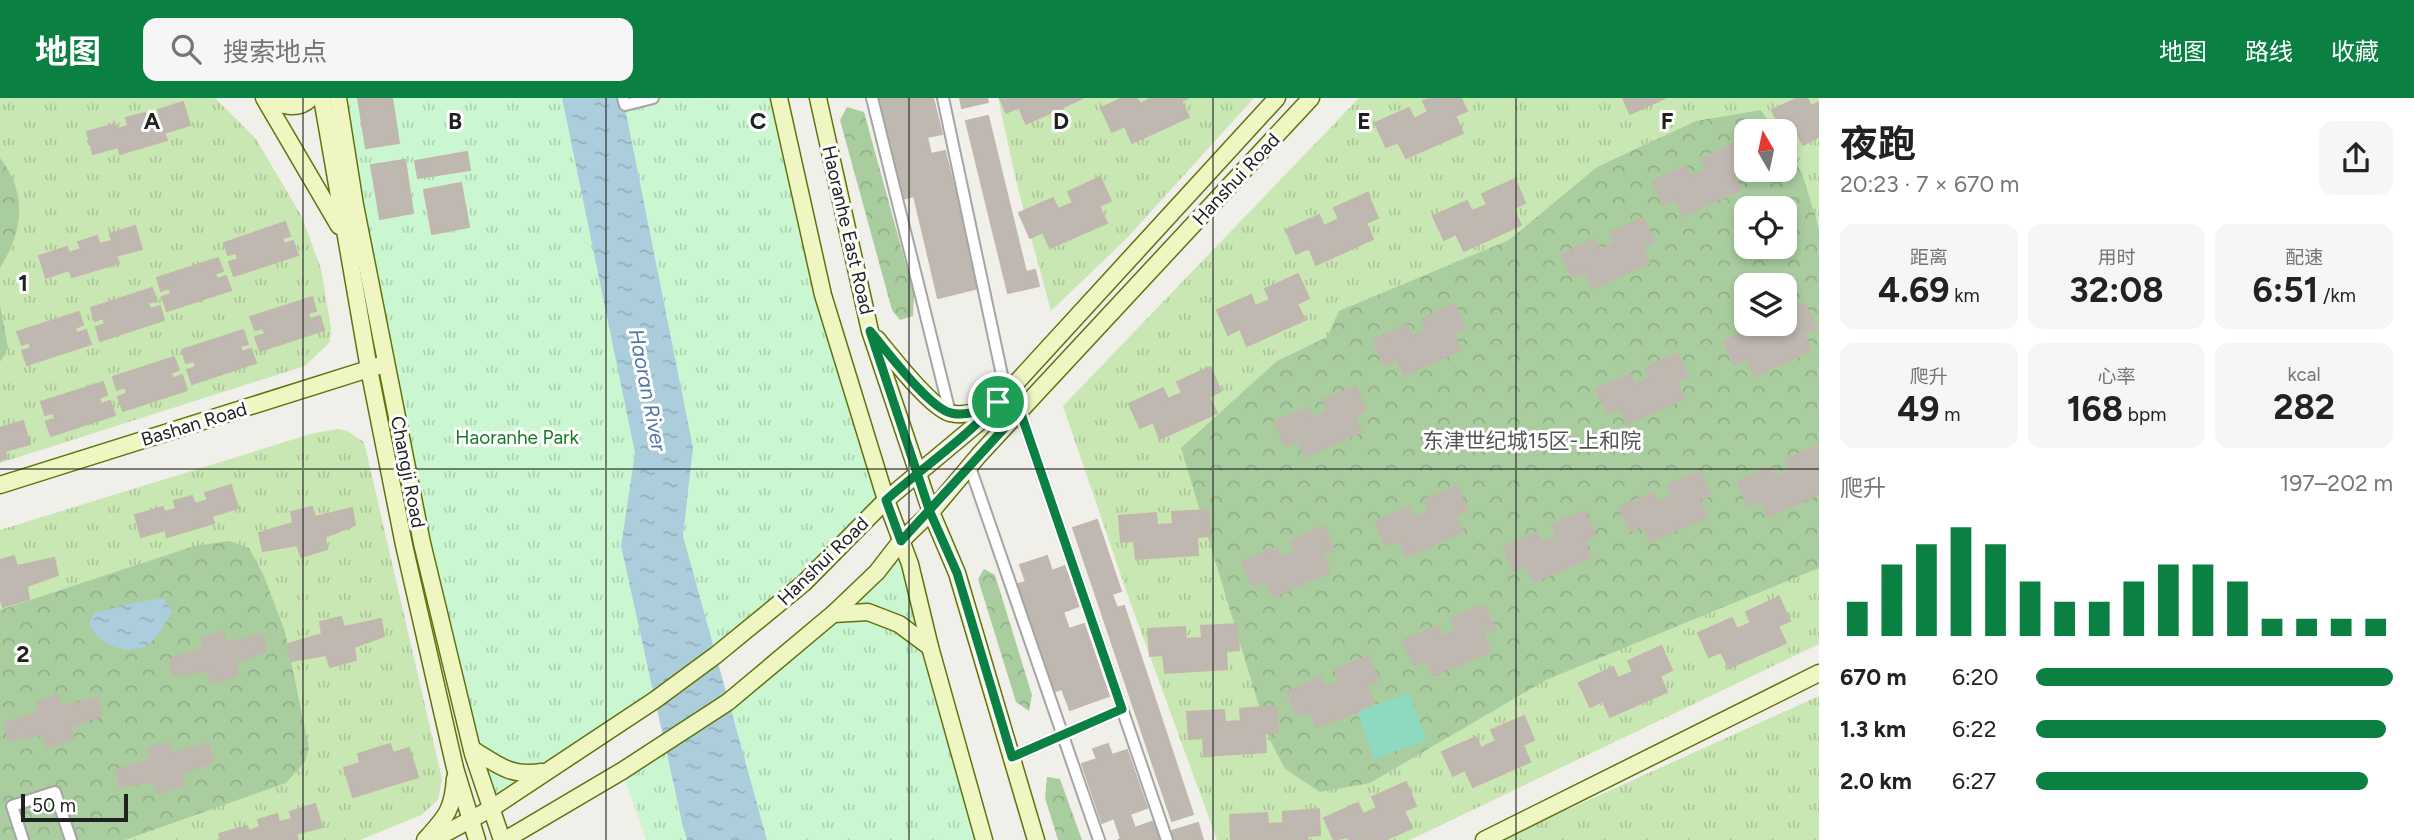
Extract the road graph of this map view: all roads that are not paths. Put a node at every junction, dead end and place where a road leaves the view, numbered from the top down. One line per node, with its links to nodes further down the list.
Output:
1 (265, 98): 2 (main road); 13 (main road)
2 (311, 98)
3 (322, 98): 13 (main road, Changji Road)
4 (338, 98): 15 (main road, Changji Road)
5 (623, 98): 6 (street)
6 (653, 98)
7 (779, 98): 23 (main road, Haoranhe East Road)
8 (818, 98): 14 (main road, Haoranhe East Road)
9 (872, 98): 19 (street)
10 (943, 98): 17 (street)
11 (1277, 98): 17 (main road, Hanshui Road)
12 (1311, 98): 18 (main road, Hanshui Road)
13 (345, 236): 16 (main road, Changji Road)
14 (870, 331): 19 (main road); 21 (main road, Haoranhe East Road)
15 (387, 363): 16 (main road, Bashan Road); 31 (main road, Changji Road)
16 (369, 369): 22 (main road, Bashan Road); 33 (main road, Changji Road)
17 (1002, 398): 19 (main road); 21 (main road, Hanshui Road)
18 (1020, 411): 20 (main road, Hanshui Road); 29 (street)
19 (950, 413)
20 (970, 467): 24 (main road, Hanshui Road); 30 (street)
21 (917, 473): 23 (main road, Hanshui Road); 24 (main road, Haoranhe East Road)
22 (0, 485)
23 (886, 500): 25 (main road, Haoranhe East Road); 34 (main road, Hanshui Road)
24 (930, 512): 25 (main road, Hanshui Road); 32 (main road, Haoranhe East Road)
25 (901, 541): 26 (main road, Hanshui Road); 27 (main road, Haoranhe East Road)
26 (833, 614): 27 (main road); 36 (main road, Hanshui Road)
27 (930, 647): 45 (main road, Haoranhe East Road)
28 (1819, 673): 49 (main road)
29 (1122, 709): 30 (street); 48 (street)
30 (1063, 735): 32 (street); 47 (street)
31 (472, 749): 34 (main road); 35 (main road, Changji Road)
32 (1012, 757): 46 (main road, Haoranhe East Road)
33 (455, 768): 37 (main road, Changji Road); 40 (main road)
34 (548, 771): 35 (main road, Hanshui Road)
35 (492, 808): 37 (main road, Hanshui Road); 43 (main road, Changji Road)
36 (552, 812): 43 (main road, Hanshui Road); 44 (main road)
37 (471, 820): 41 (main road, Hanshui Road); 42 (main road, Changji Road)
38 (23, 840): 39 (street)
39 (71, 840)
40 (425, 840)
41 (433, 840)
42 (477, 840)
43 (504, 840)
44 (529, 840)
45 (984, 840)
46 (1036, 840)
47 (1099, 840)
48 (1167, 840)
49 (1484, 840)

